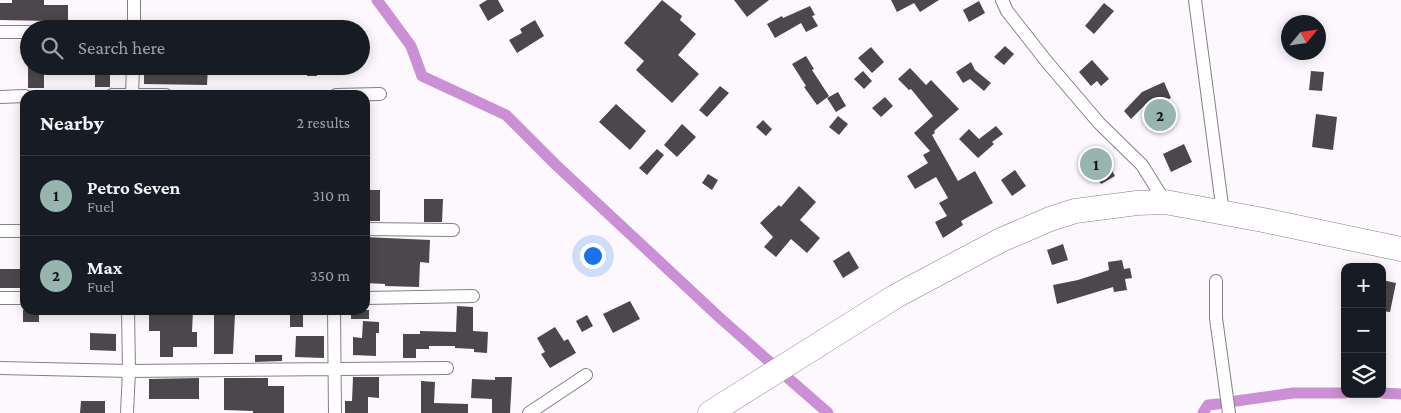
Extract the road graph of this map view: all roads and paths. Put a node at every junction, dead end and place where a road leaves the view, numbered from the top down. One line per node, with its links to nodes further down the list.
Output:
1 (134, 0): 4 (street)
2 (1002, 0): 13 (street)
3 (1195, 0): 14 (street)
4 (134, 20)
5 (0, 32): 6 (street)
6 (20, 32)
7 (133, 75): 8 (street)
8 (132, 90)
9 (370, 94): 10 (street)
10 (380, 94)
11 (20, 96): 12 (street)
12 (0, 97)
13 (1166, 202): 14 (highway); 32 (highway)
14 (1223, 213): 19 (highway)
15 (370, 229): 16 (street)
16 (454, 230)
17 (20, 231): 18 (street)
18 (0, 232)
19 (1401, 249)
20 (1216, 281): 37 (street)
21 (473, 296): 24 (street)
22 (0, 298): 23 (street)
23 (20, 298)
24 (370, 298)
25 (128, 315): 30 (street)
26 (334, 315): 29 (street)
27 (0, 368): 30 (street)
28 (447, 368): 29 (street)
29 (334, 369): 30 (street); 34 (street)
30 (129, 371): 33 (street)
31 (586, 375): 35 (street)
32 (736, 405): 36 (highway)
33 (127, 413)
34 (335, 413)
35 (529, 413)
36 (710, 413)
37 (1229, 413)

